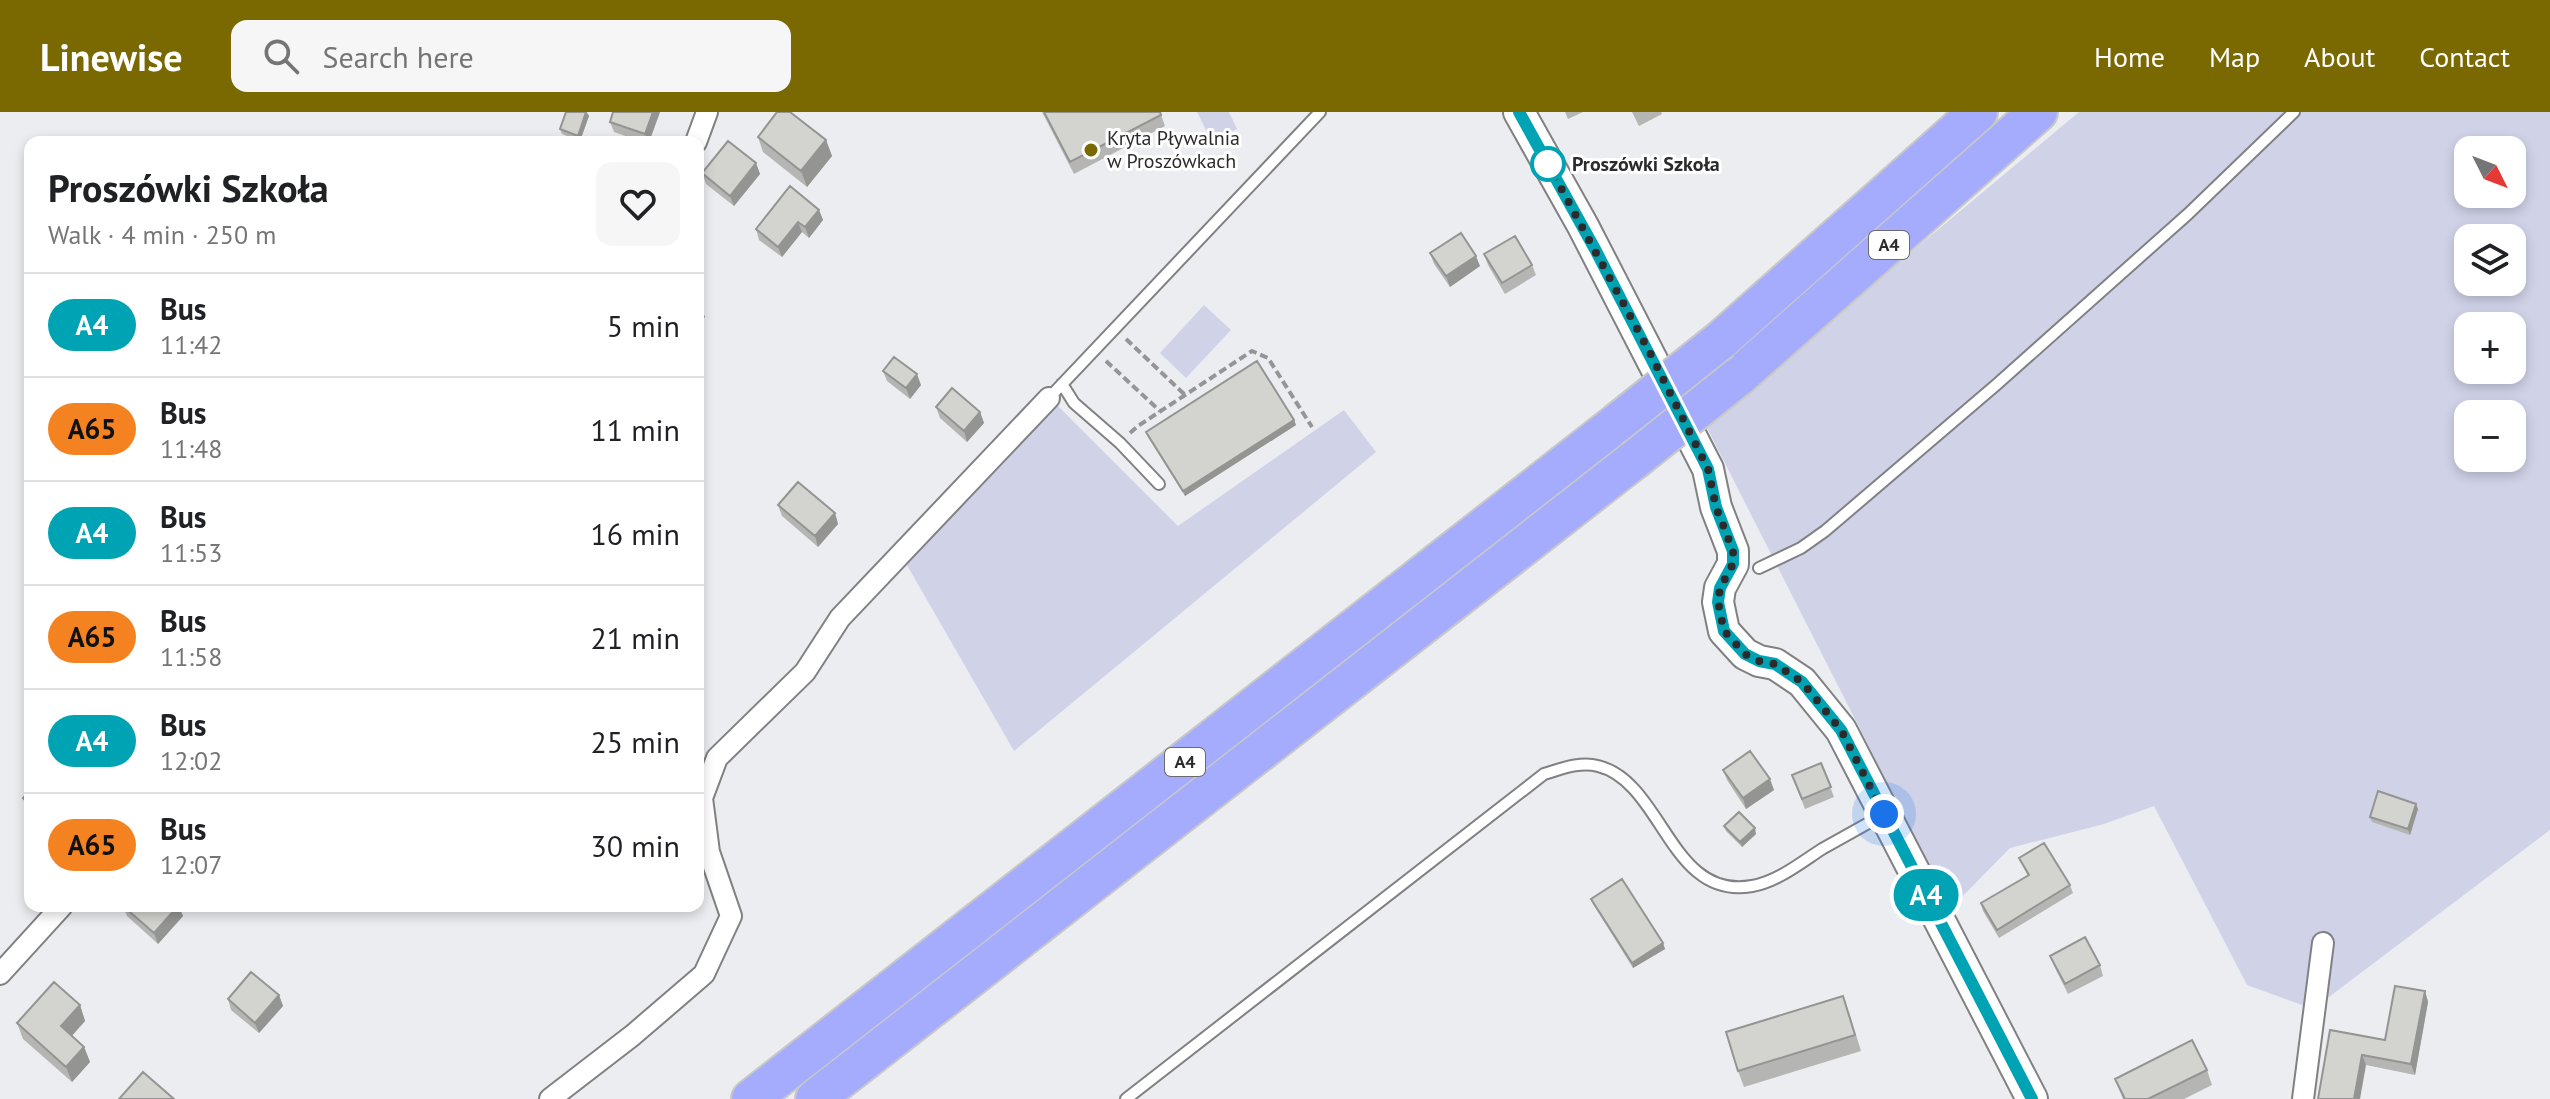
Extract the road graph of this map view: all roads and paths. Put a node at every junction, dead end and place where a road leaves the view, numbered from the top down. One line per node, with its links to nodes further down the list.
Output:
1 (707, 112): 7 (street)
2 (1320, 112): 8 (lane)
3 (1519, 112): 19 (main road)
4 (1978, 112): 24 (highway, A4, bridge)
5 (2038, 112): 25 (highway, A4, bridge)
6 (2294, 112): 16 (lane)
7 (698, 136)
8 (1115, 328): 9 (lane); 11 (path)
9 (1094, 350): 10 (lane); 12 (path)
10 (1055, 391): 14 (lane); 17 (street)
11 (1185, 395): 12 (path); 13 (path)
12 (1160, 411): 14 (path)
13 (1312, 427)
14 (1120, 443): 15 (lane)
15 (1159, 484)
16 (1759, 568)
17 (704, 793)
18 (704, 813): 23 (street)
19 (1884, 814): 26 (lane); 27 (main road)
20 (57, 912): 22 (street)
21 (2323, 943): 28 (street)
22 (0, 974)
23 (550, 1099)
24 (751, 1099)
25 (815, 1099)
26 (1126, 1099)
27 (2032, 1099)
28 (2303, 1099)

